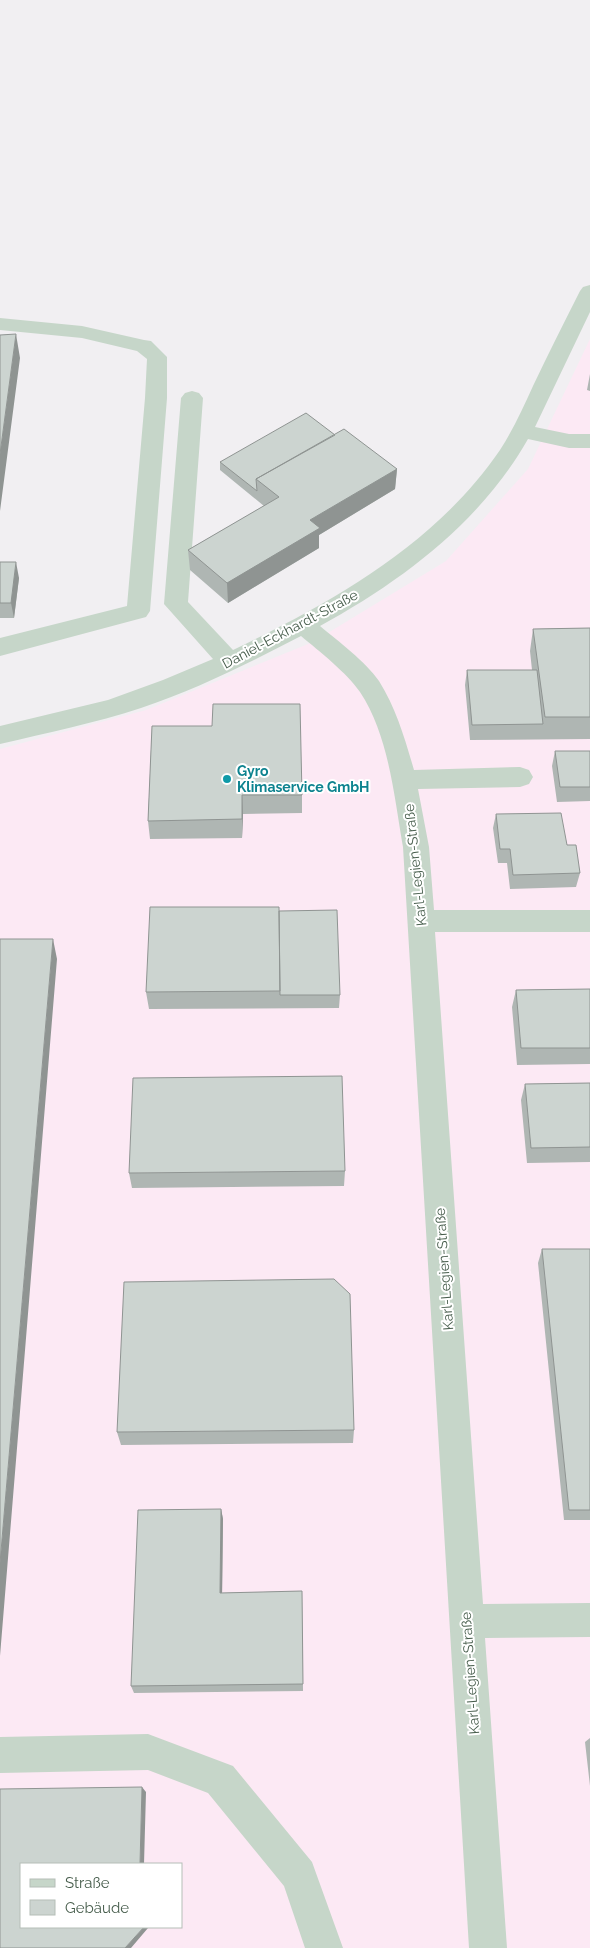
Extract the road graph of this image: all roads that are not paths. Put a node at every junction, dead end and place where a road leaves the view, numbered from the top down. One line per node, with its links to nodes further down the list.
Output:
1 (590, 290): 4 (street, Daniel-Eckhardt-Straße)
2 (0, 324): 7 (street)
3 (192, 398): 8 (street)
4 (522, 431): 5 (street); 6 (street, Daniel-Eckhardt-Straße)
5 (590, 441)
6 (304, 625): 8 (street, Daniel-Eckhardt-Straße); 11 (street, Karl-Legien-Straße)
7 (0, 647)
8 (230, 662): 9 (street, Daniel-Eckhardt-Straße)
9 (0, 735)
10 (520, 777): 11 (street)
11 (404, 780): 12 (street, Karl-Legien-Straße)
12 (422, 921): 13 (street); 15 (street, Karl-Legien-Straße)
13 (590, 921)
14 (590, 1620): 15 (street)
15 (466, 1621): 18 (street, Karl-Legien-Straße)
16 (0, 1755): 17 (street)
17 (324, 1948)
18 (488, 1948)

